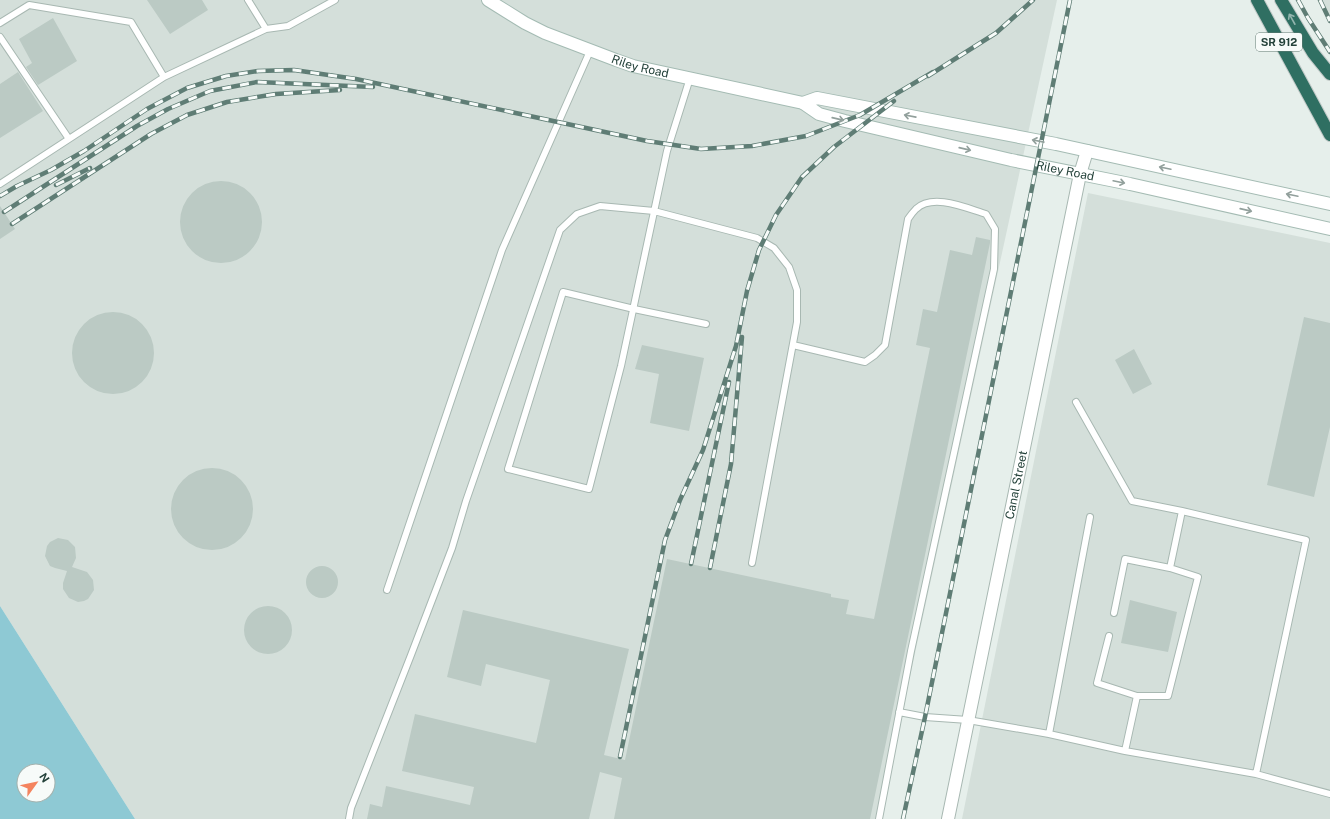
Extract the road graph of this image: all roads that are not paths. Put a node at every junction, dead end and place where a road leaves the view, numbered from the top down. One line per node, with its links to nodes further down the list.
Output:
1 (248, 0): 7 (lane)
2 (335, 0): 7 (lane)
3 (488, 0): 9 (main road, Riley Road)
4 (1257, 0): 14 (highway, SR 912)
5 (1281, 0): 10 (highway, one-way to 5)
6 (0, 24): 11 (lane)
7 (266, 28): 11 (lane)
8 (0, 37): 15 (lane)
9 (590, 51): 12 (main road, Riley Road); 30 (lane)
10 (1330, 74)
11 (164, 77): 15 (lane)
12 (690, 78): 13 (main road, Riley Road); 20 (lane)
13 (803, 103): 16 (main road, Riley Road, one-way to 13); 17 (main road, Riley Road, one-way to 17)
14 (1330, 134)
15 (68, 140): 18 (lane)
16 (1087, 151): 17 (main road, Canal Street); 19 (main road, Riley Road, one-way to 16)
17 (1080, 174): 21 (main road, Riley Road, one-way to 21); 35 (main road, Canal Street)
18 (0, 184)
19 (1330, 204)
20 (654, 212): 22 (lane); 24 (lane); 40 (lane)
21 (1330, 229)
22 (634, 309): 22 (lane); 23 (lane)
23 (706, 324)
24 (793, 345): 28 (lane); 34 (lane)
25 (1076, 402): 26 (lane)
26 (1182, 511): 29 (lane); 38 (lane)
27 (1090, 517): 36 (lane)
28 (752, 563)
29 (1170, 568): 31 (lane); 33 (lane)
30 (387, 590)
31 (1114, 613)
32 (1109, 636): 33 (lane)
33 (1137, 696): 37 (lane)
34 (899, 712): 35 (lane); 41 (lane)
35 (968, 720): 36 (lane); 42 (main road, Canal Street)
36 (1049, 734): 37 (lane)
37 (1125, 751): 38 (lane)
38 (1256, 774): 39 (lane)
39 (1330, 794)
40 (349, 819)
41 (879, 819)
42 (948, 819)

